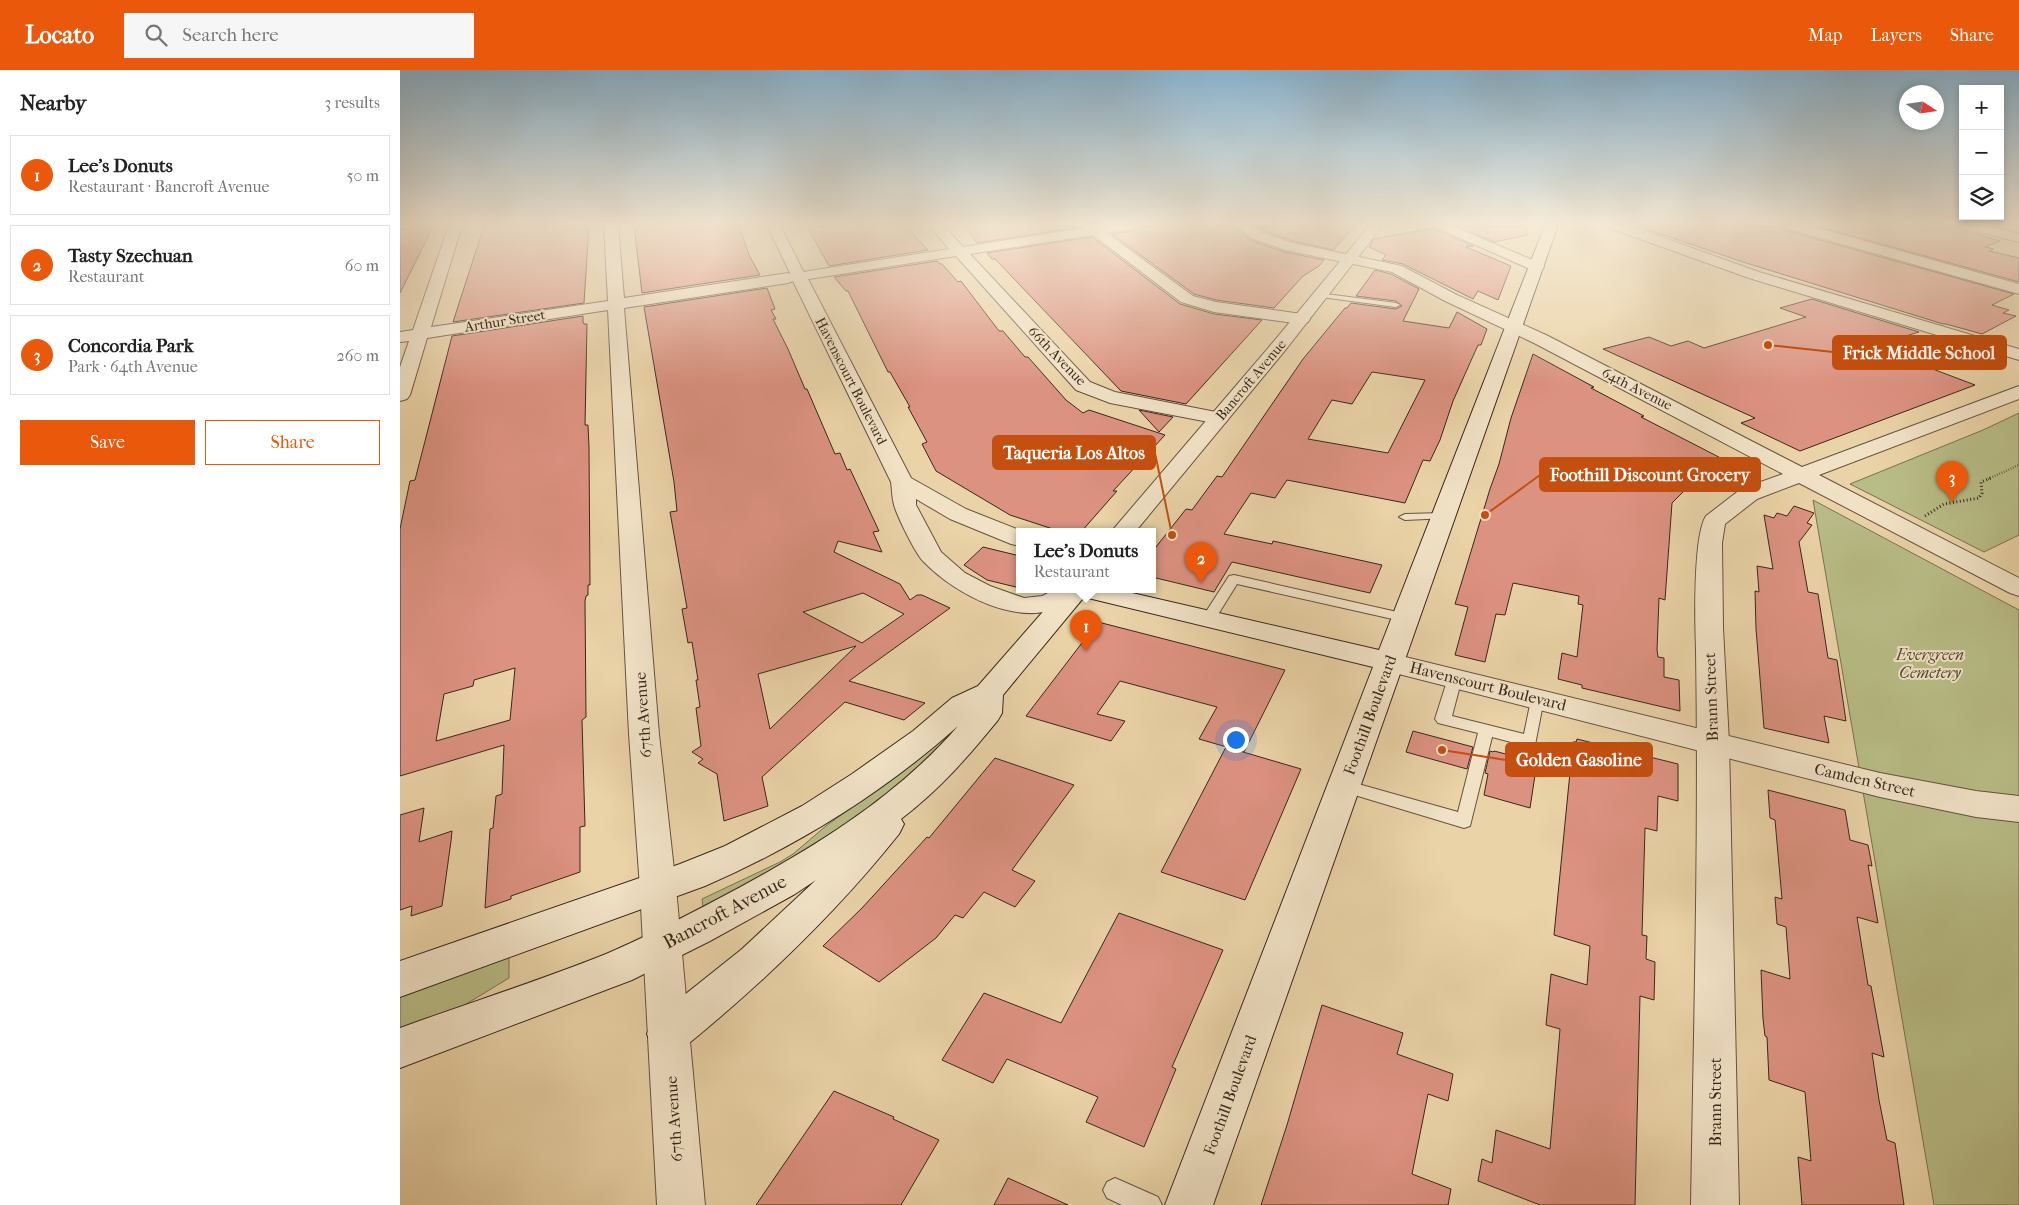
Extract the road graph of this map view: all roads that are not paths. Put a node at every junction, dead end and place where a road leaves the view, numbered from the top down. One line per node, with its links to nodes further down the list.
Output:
1 (439, 278): 18 (street)
2 (614, 278): 14 (street, 67th Avenue)
3 (785, 278): 14 (street, Arthur Street)
4 (799, 278): 25 (street, Havenscourt Boulevard)
5 (984, 278): 23 (street, 66th Avenue)
6 (1159, 278): 16 (street)
7 (1334, 278): 13 (street, Bancroft Avenue)
8 (1411, 278): 17 (street, 64th Avenue)
9 (1533, 278): 17 (street, Foothill Boulevard)
10 (1764, 278): 20 (street)
11 (1979, 278): 12 (street)
12 (2019, 289)
13 (1321, 295): 15 (lane); 16 (street, Bancroft Avenue)
14 (616, 304): 18 (street, Arthur Street); 45 (street, 67th Avenue)
15 (1396, 305)
16 (1302, 319): 23 (street, Bancroft Avenue)
17 (1515, 328): 24 (street, 64th Avenue); 26 (street, Foothill Boulevard)
18 (420, 334): 19 (street, Arthur Street); 22 (street)
19 (400, 337)
20 (2019, 355)
21 (2019, 392): 24 (street, Brann Street)
22 (400, 395)
23 (1219, 418): 28 (street, Bancroft Avenue)
24 (1802, 474): 30 (street, 64th Avenue); 41 (street, Brann Street)
25 (902, 482): 29 (street); 31 (street, Havenscourt Boulevard)
26 (1444, 516): 27 (lane); 35 (street, Foothill Boulevard)
27 (1406, 517)
28 (1126, 528)
29 (1016, 537)
30 (2019, 588)
31 (1068, 593)
32 (1071, 593): 38 (street)
33 (1100, 593): 34 (street, Havenscourt Boulevard)
34 (1208, 618): 35 (lane); 36 (street, Havenscourt Boulevard)
35 (1406, 618): 36 (street, Foothill Boulevard)
36 (1389, 662): 37 (street, Havenscourt Boulevard); 42 (street, Foothill Boulevard)
37 (1455, 678): 39 (street, Havenscourt Boulevard); 40 (lane)
38 (988, 693): 43 (street, Bancroft Avenue); 45 (street)
39 (1537, 698): 40 (lane); 41 (street, Havenscourt Boulevard)
40 (1486, 730): 42 (lane)
41 (1713, 743): 44 (street, Camden Street); 54 (street, Brann Street)
42 (1344, 786): 53 (street, Foothill Boulevard)
43 (916, 789): 46 (street, Bancroft Avenue); 48 (street)
44 (2019, 809)
45 (658, 888): 46 (street, 67th Avenue); 47 (street)
46 (662, 946): 48 (street, 67th Avenue); 49 (street, Bancroft Avenue)
47 (400, 979)
48 (668, 1034): 51 (street, 67th Avenue)
49 (400, 1048)
50 (1115, 1190): 52 (lane)
51 (681, 1205)
52 (1150, 1205)
53 (1190, 1205)
54 (1716, 1205)

